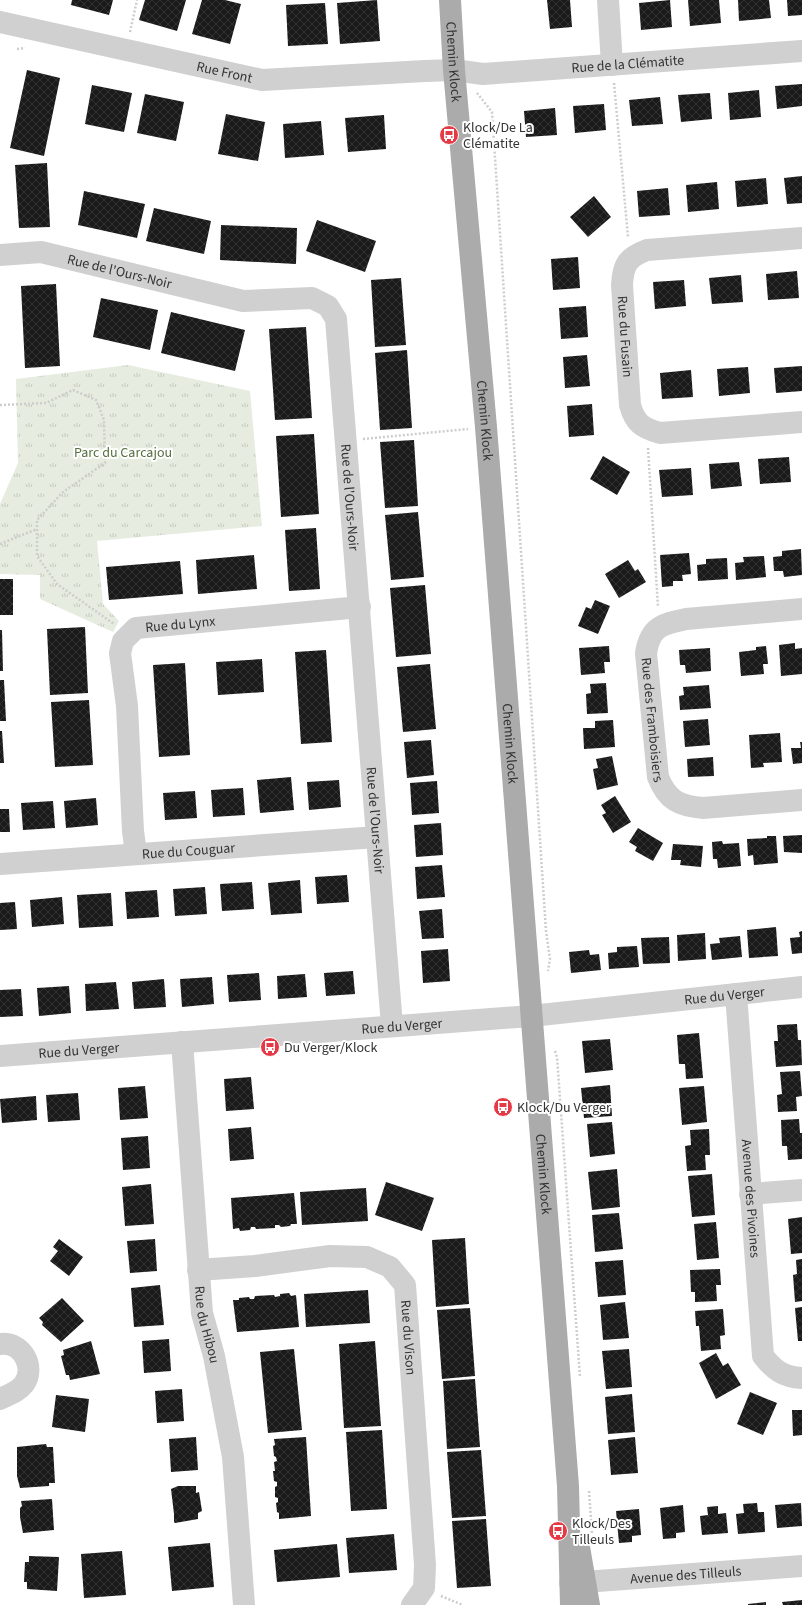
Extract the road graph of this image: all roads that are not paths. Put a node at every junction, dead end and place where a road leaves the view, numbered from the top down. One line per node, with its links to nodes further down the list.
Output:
1 (450, 0): 6 (main road, Chemin Klock)
2 (608, 0): 5 (street)
3 (1, 25): 6 (street, Rue Front)
4 (802, 50): 5 (street, Rue de la Clématite)
5 (612, 65): 6 (street, Rue de la Clématite)
6 (454, 70): 18 (main road, Chemin Klock)
7 (802, 238): 9 (street, Rue du Fusain)
8 (0, 255): 10 (street, Rue de l'Ours-Noir)
9 (802, 422)
10 (360, 606): 13 (street, Rue de l'Ours-Noir); 14 (street, Rue du Lynx)
11 (802, 609): 12 (street, Rue des Framboisiers)
12 (802, 800)
13 (377, 836): 14 (street, Rue du Couguar); 19 (street, Rue de l'Ours-Noir)
14 (136, 854): 15 (street, Rue du Couguar)
15 (0, 864)
16 (802, 987): 17 (street, Rue du Verger)
17 (736, 994): 18 (street, Rue du Verger); 23 (street, Avenue des Pivoines)
18 (531, 1016): 19 (street, Rue du Verger); 29 (main road, Chemin Klock)
19 (392, 1026): 20 (street, Rue du Verger)
20 (182, 1042): 21 (street, Rue du Verger); 24 (street, Rue du Hibou)
21 (0, 1056)
22 (802, 1190): 23 (street)
23 (750, 1194): 26 (street, Avenue des Pivoines)
24 (198, 1270): 30 (street, Rue du Hibou); 31 (street, Rue du Vison)
25 (0, 1344): 27 (street)
26 (802, 1378)
27 (0, 1399)
28 (802, 1566): 29 (street, Avenue des Tilleuls)
29 (578, 1583): 32 (main road, Chemin Klock); 33 (main road, Chemin Klock)
30 (244, 1605)
31 (412, 1605)
32 (571, 1605)
33 (590, 1605)

